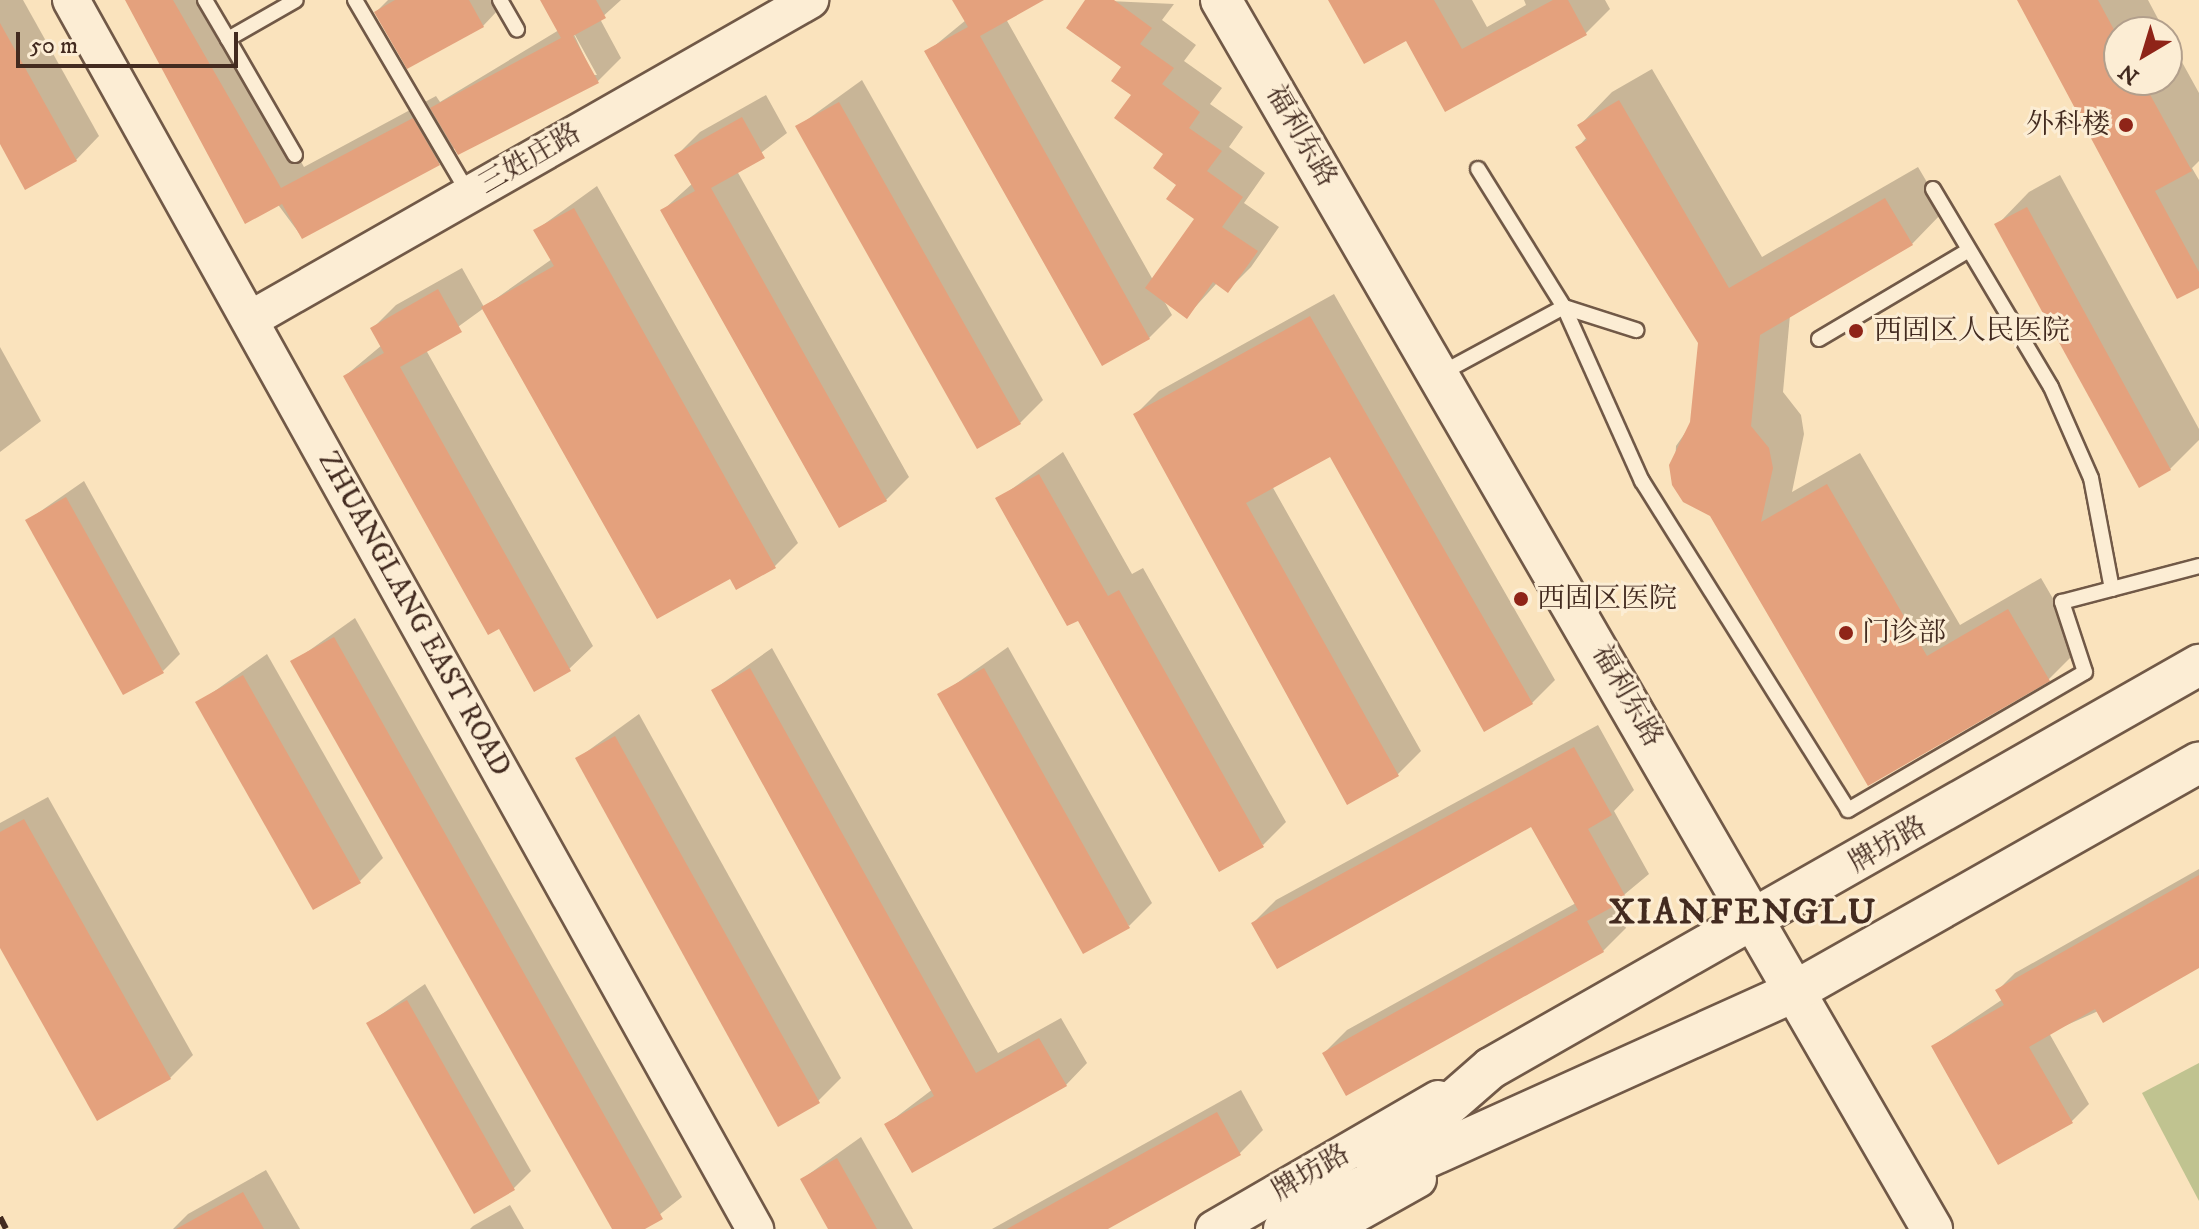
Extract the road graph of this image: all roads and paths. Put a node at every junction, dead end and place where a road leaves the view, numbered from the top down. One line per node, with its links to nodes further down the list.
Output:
1 (71, 0): 16 (street, ZHUANGLANG EAST ROAD)
2 (205, 0): 9 (lane)
3 (296, 0): 9 (lane)
4 (355, 0): 13 (lane)
5 (500, 0): 8 (lane)
6 (810, 0): 13 (street, 三姓庄路)
7 (1221, 0): 19 (main road, 福利东路)
8 (517, 30)
9 (228, 39): 10 (lane)
10 (295, 155)
11 (1478, 169): 15 (lane)
12 (1933, 189): 14 (lane)
13 (469, 195): 16 (street, 三姓庄路)
14 (1969, 250): 18 (lane); 21 (lane)
15 (1564, 307): 17 (lane); 19 (lane); 21 (lane)
16 (251, 319): 29 (street, ZHUANGLANG EAST ROAD)
17 (1636, 330)
18 (1819, 339)
19 (1439, 374): 24 (main road, 福利东路)
20 (2199, 566): 21 (lane)
21 (2112, 589)
22 (2199, 665): 24 (main road, 牌坊路)
23 (2199, 763): 25 (main road, 牌坊路)
24 (1758, 920): 25 (main road, 福利东路); 26 (main road, 牌坊路)
25 (1797, 990): 27 (main road, 牌坊路); 33 (main road, 福利东路)
26 (1491, 1068): 28 (main road, 牌坊路); 30 (street, 牌坊路)
27 (1536, 1113): 28 (main road, 牌坊路); 32 (street, 牌坊路)
28 (1346, 1194): 31 (main road, 牌坊路)
29 (755, 1229)
30 (1214, 1229)
31 (1284, 1229)
32 (1329, 1229)
33 (1932, 1229)

